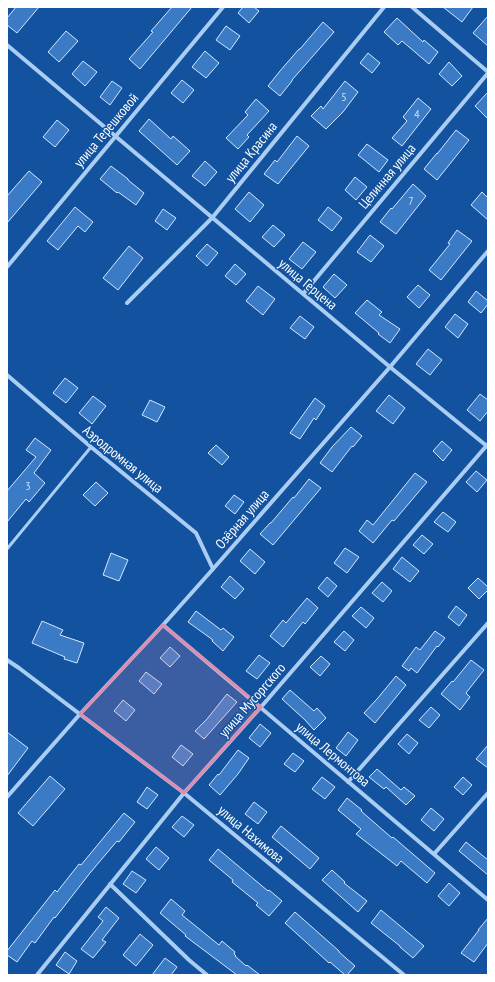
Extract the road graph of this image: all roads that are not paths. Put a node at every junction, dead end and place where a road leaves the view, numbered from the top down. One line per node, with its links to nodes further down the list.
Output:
1 (223, 7): 6 (street, улица Терешковой)
2 (384, 7): 7 (street, улица Красина)
3 (412, 7): 5 (street)
4 (7, 45): 6 (street, улица Герцена)
5 (488, 72): 10 (street, Целинная улица)
6 (115, 136): 7 (street, улица Герцена); 9 (street, улица Терешковой)
7 (212, 218): 10 (street, улица Герцена); 11 (street, улица Красина)
8 (488, 251): 12 (street, Озёрная улица)
9 (7, 267)
10 (303, 294): 12 (street, улица Герцена)
11 (127, 303)
12 (390, 367): 14 (street, улица Герцена); 17 (street, Озёрная улица)
13 (7, 375): 15 (street, Аэродромная улица)
14 (487, 446): 21 (street, улица Мусоргского)
15 (91, 447): 16 (lane); 17 (street, Аэродромная улица)
16 (7, 549)
17 (214, 569): 19 (street, Озёрная улица)
18 (488, 623): 23 (street)
19 (163, 625): 21 (street, улица Лермонтова); 22 (street, Озёрная улица)
20 (7, 660): 22 (street, улица Нахимова)
21 (261, 708): 23 (street, улица Лермонтова); 24 (street, улица Мусоргского)
22 (80, 714): 24 (street, улица Нахимова); 26 (street, Озёрная улица)
23 (348, 782): 27 (street, улица Лермонтова)
24 (184, 793): 28 (street, улица Мусоргского); 32 (street, улица Нахимова)
25 (488, 793): 27 (street)
26 (7, 797)
27 (434, 854): 29 (street, улица Лермонтова)
28 (110, 884): 30 (street, улица Мусоргского); 31 (street)
29 (488, 900)
30 (37, 975)
31 (207, 975)
32 (404, 975)

